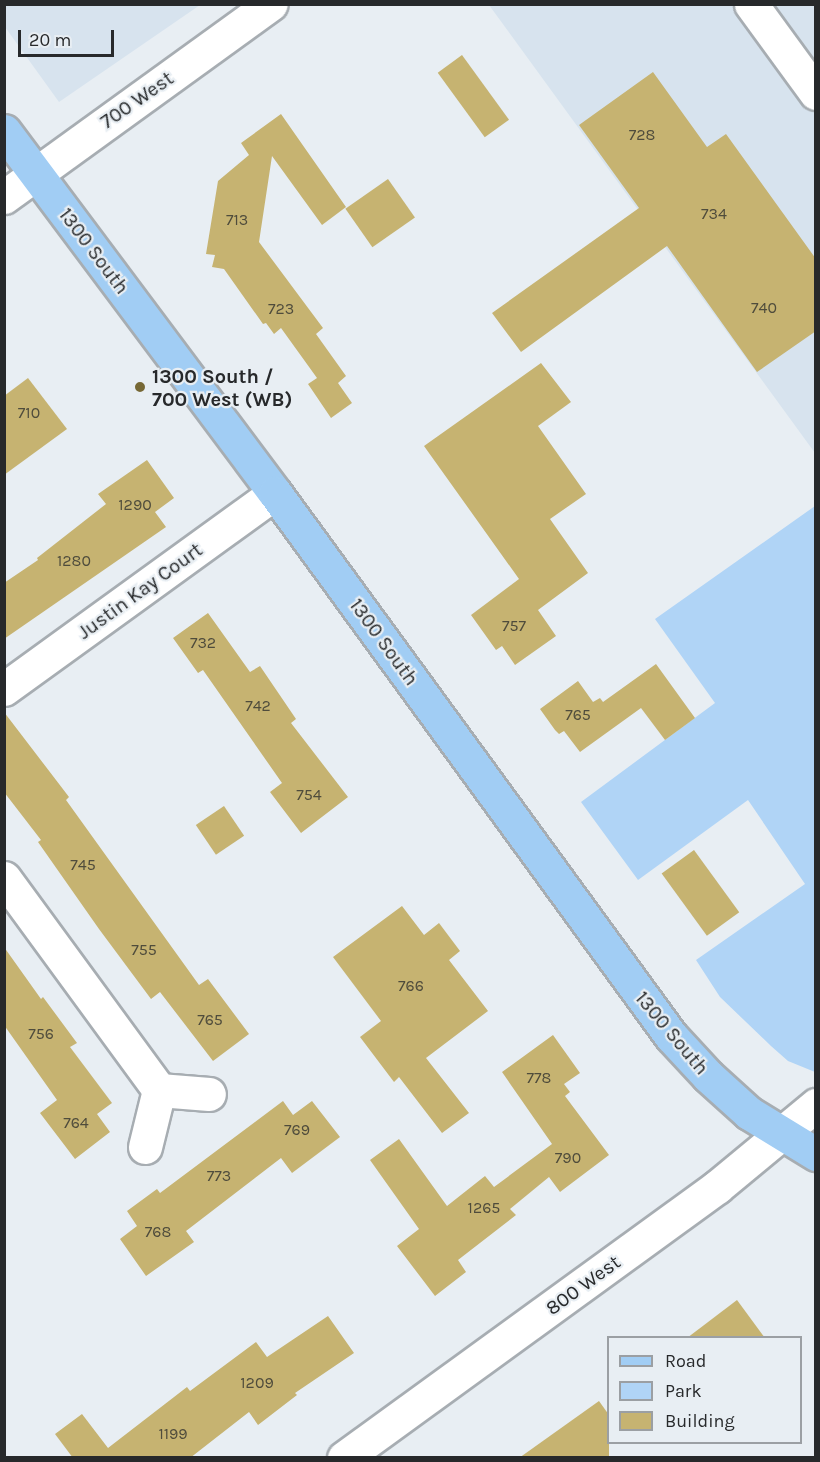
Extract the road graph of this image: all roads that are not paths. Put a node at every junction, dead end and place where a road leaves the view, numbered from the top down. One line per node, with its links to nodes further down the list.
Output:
1 (271, 4): 5 (street, 700 West)
2 (751, 4): 3 (street)
3 (816, 93)
4 (4, 131): 5 (main road, 1300 South)
5 (36, 173): 6 (street, 700 West); 7 (main road, 1300 South)
6 (4, 197)
7 (275, 493): 8 (street, Justin Kay Court); 13 (main road, 1300 South)
8 (4, 689)
9 (4, 878): 10 (street)
10 (159, 1090): 11 (street); 14 (street)
11 (209, 1094)
12 (816, 1105): 13 (street, 800 West)
13 (781, 1135): 15 (main road, 1300 South); 16 (street, 800 West)
14 (145, 1147)
15 (816, 1154)
16 (344, 1458)

